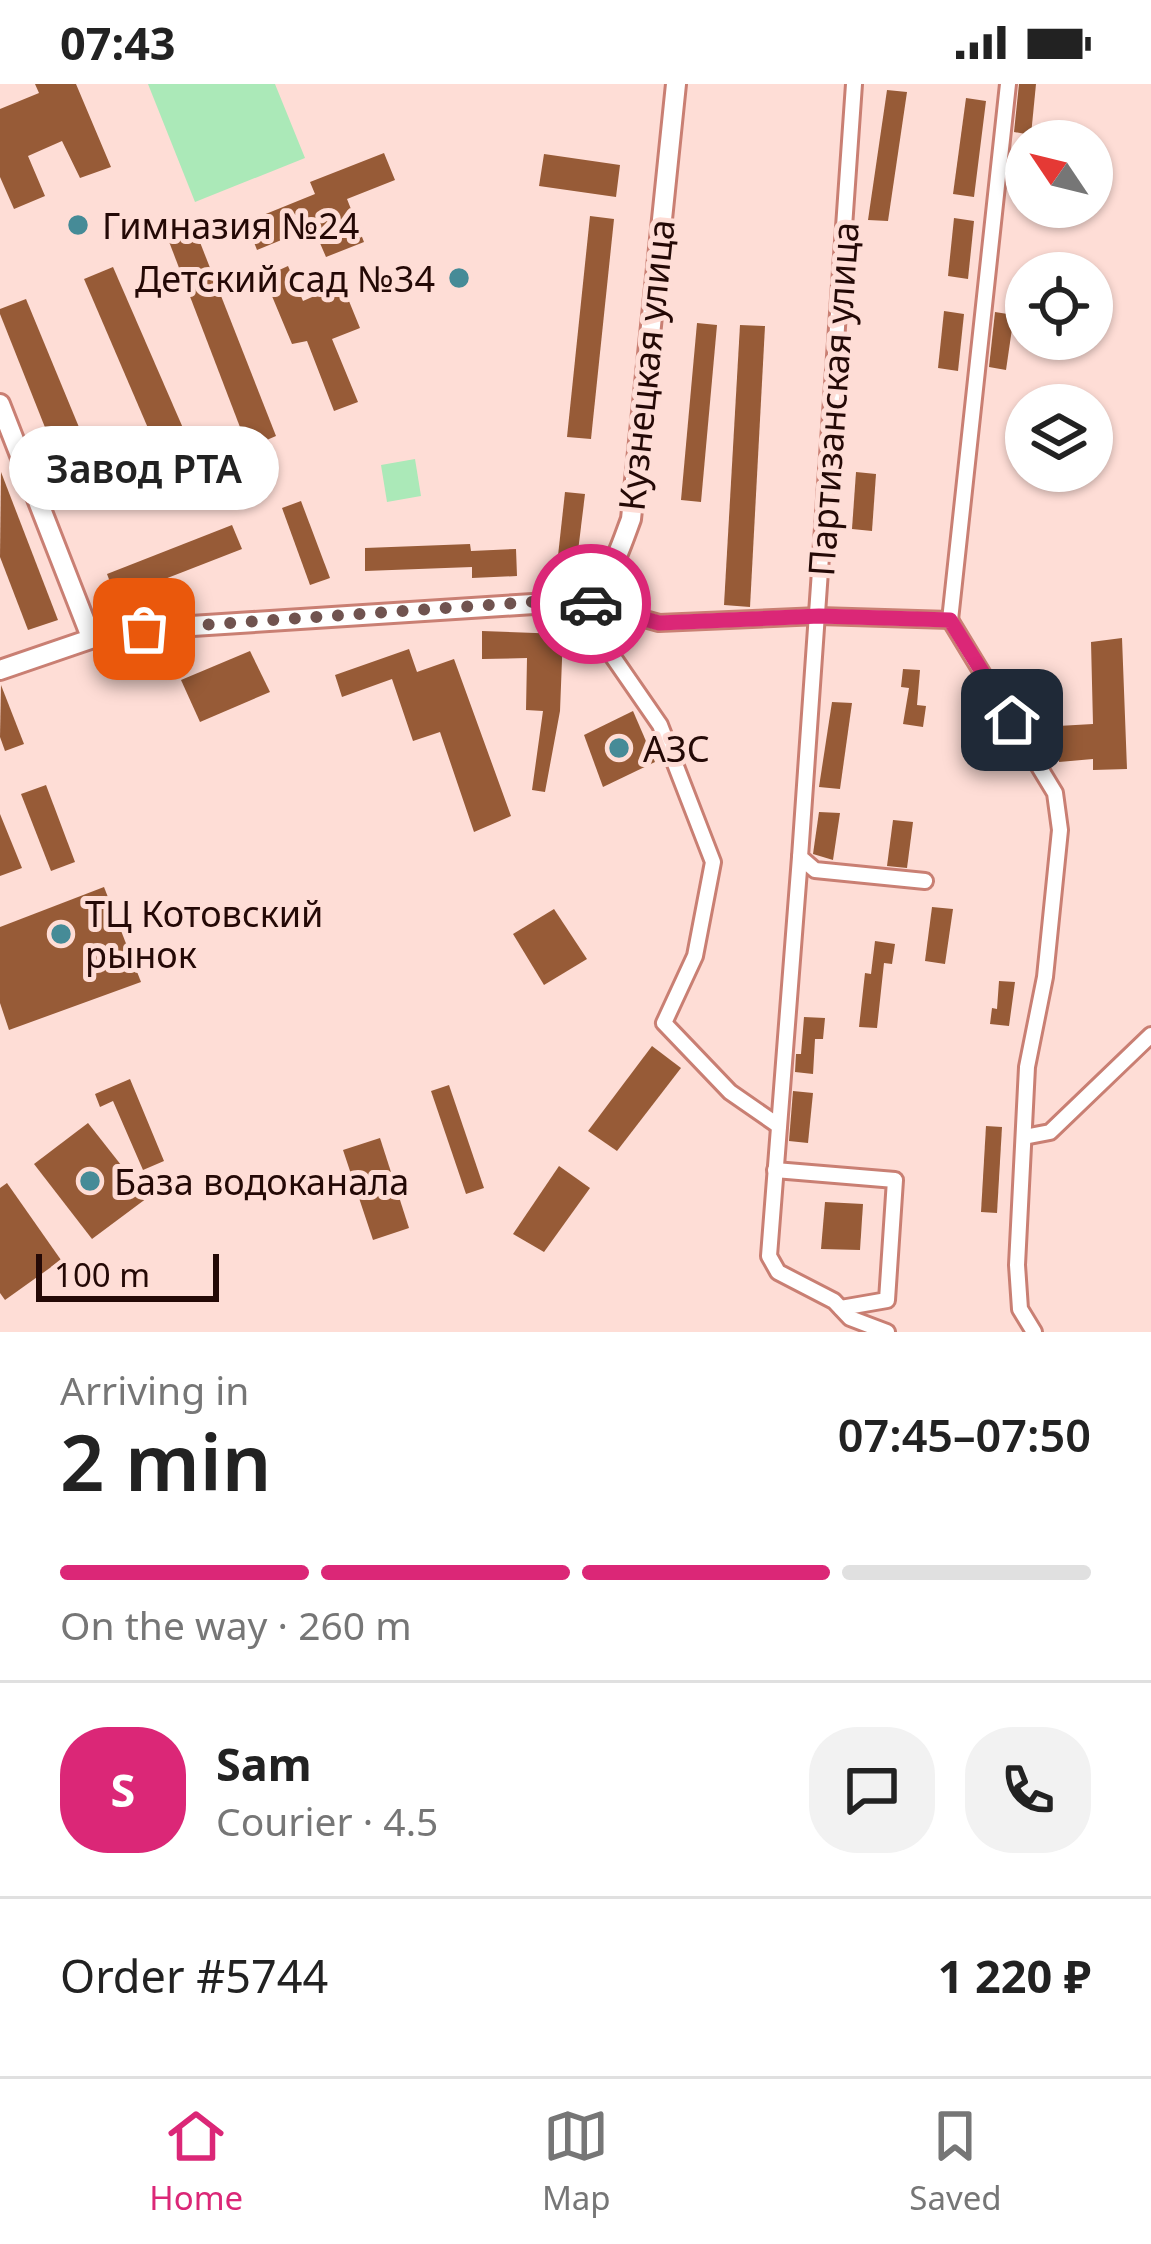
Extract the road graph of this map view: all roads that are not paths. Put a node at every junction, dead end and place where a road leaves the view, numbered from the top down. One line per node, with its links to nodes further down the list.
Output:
1 (676, 84): 5 (main road, Кузнецкая улица)
2 (854, 84): 6 (street, Партизанская улица)
3 (1008, 84): 7 (street)
4 (0, 404): 8 (main road)
5 (573, 599): 6 (street); 8 (main road); 13 (street)
6 (819, 616): 7 (street); 10 (street, Партизанская улица)
7 (950, 620): 14 (street)
8 (91, 637): 9 (main road)
9 (0, 670)
10 (800, 857): 11 (street); 13 (street, Партизанская улица)
11 (925, 881)
12 (1151, 1035): 14 (street)
13 (778, 1126): 15 (street, Партизанская улица)
14 (1024, 1137): 18 (street)
15 (776, 1170): 16 (street, Партизанская улица); 16 (street)
16 (841, 1308): 17 (street, Партизанская улица)
17 (887, 1332)
18 (1034, 1332)

